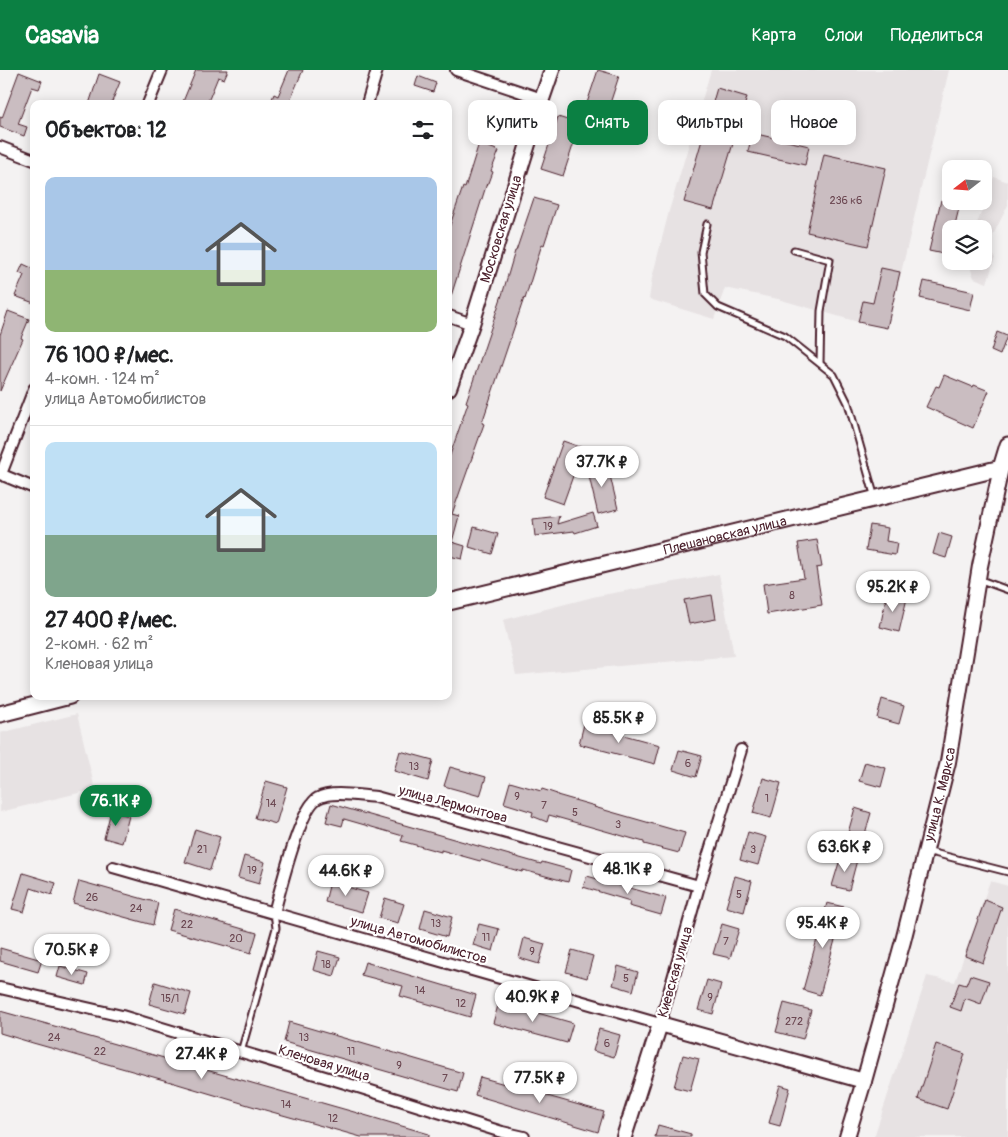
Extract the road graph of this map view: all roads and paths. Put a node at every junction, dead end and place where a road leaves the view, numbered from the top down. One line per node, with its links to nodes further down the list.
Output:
1 (162, 70): 6 (street)
2 (378, 70): 7 (street)
3 (456, 70): 5 (street)
4 (552, 70): 5 (street, Московская улица)
5 (542, 98): 13 (street, Московская улица)
6 (150, 100)
7 (368, 100)
8 (0, 147): 9 (street)
9 (30, 158)
10 (707, 224): 14 (lane)
11 (794, 250): 14 (lane)
12 (452, 317): 13 (street)
13 (472, 324): 15 (street, Московская улица)
14 (820, 363): 21 (lane)
15 (452, 380)
16 (30, 399): 19 (street)
17 (1007, 449): 18 (main road, улица К. Маркса)
18 (1001, 468): 21 (main road, Плешановская улица); 22 (street, улица К. Маркса)
19 (0, 474): 20 (street)
20 (30, 486)
21 (875, 498): 24 (main road, Плешановская улица)
22 (978, 579): 23 (lane); 28 (street, улица К. Маркса)
23 (1008, 590)
24 (452, 601)
25 (54, 700): 26 (main road)
26 (0, 714)
27 (741, 750): 31 (street, Киевская улица)
28 (926, 851): 30 (lane); 36 (street, улица К. Маркса)
29 (113, 867): 32 (street, улица Автомобилистов)
30 (1008, 872)
31 (699, 886): 32 (street, улица Лермонтова); 34 (street, Киевская улица)
32 (274, 913): 34 (street, улица Автомобилистов); 35 (lane)
33 (0, 988): 35 (street, Кленовая улица)
34 (660, 1024): 36 (street); 38 (street, Киевская улица)
35 (241, 1052): 37 (street, Кленовая улица)
36 (864, 1082): 39 (street, улица К. Маркса)
37 (524, 1137)
38 (624, 1137)
39 (847, 1137)

